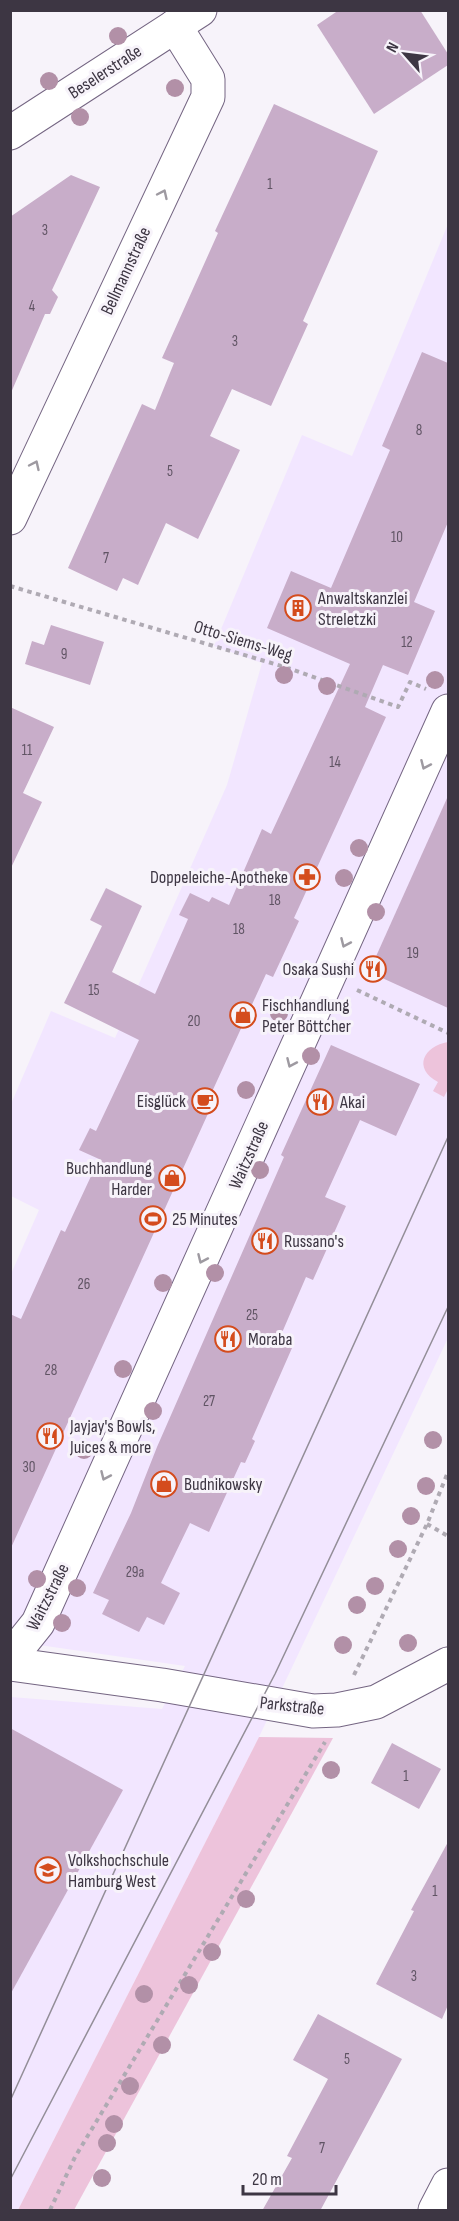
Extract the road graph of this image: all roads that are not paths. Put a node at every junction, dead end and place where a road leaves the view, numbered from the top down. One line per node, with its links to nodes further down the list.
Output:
1 (188, 18): 2 (street, Beselerstraße); 3 (street, Bellmannstraße, one-way to 1)
2 (10, 133)
3 (10, 518)
4 (439, 701): 5 (street, Waitzstraße, one-way to 5)
5 (10, 1658)
6 (10, 1664): 7 (street, Parkstraße)
7 (448, 1664)
8 (448, 2185): 9 (street)
9 (435, 2211)

